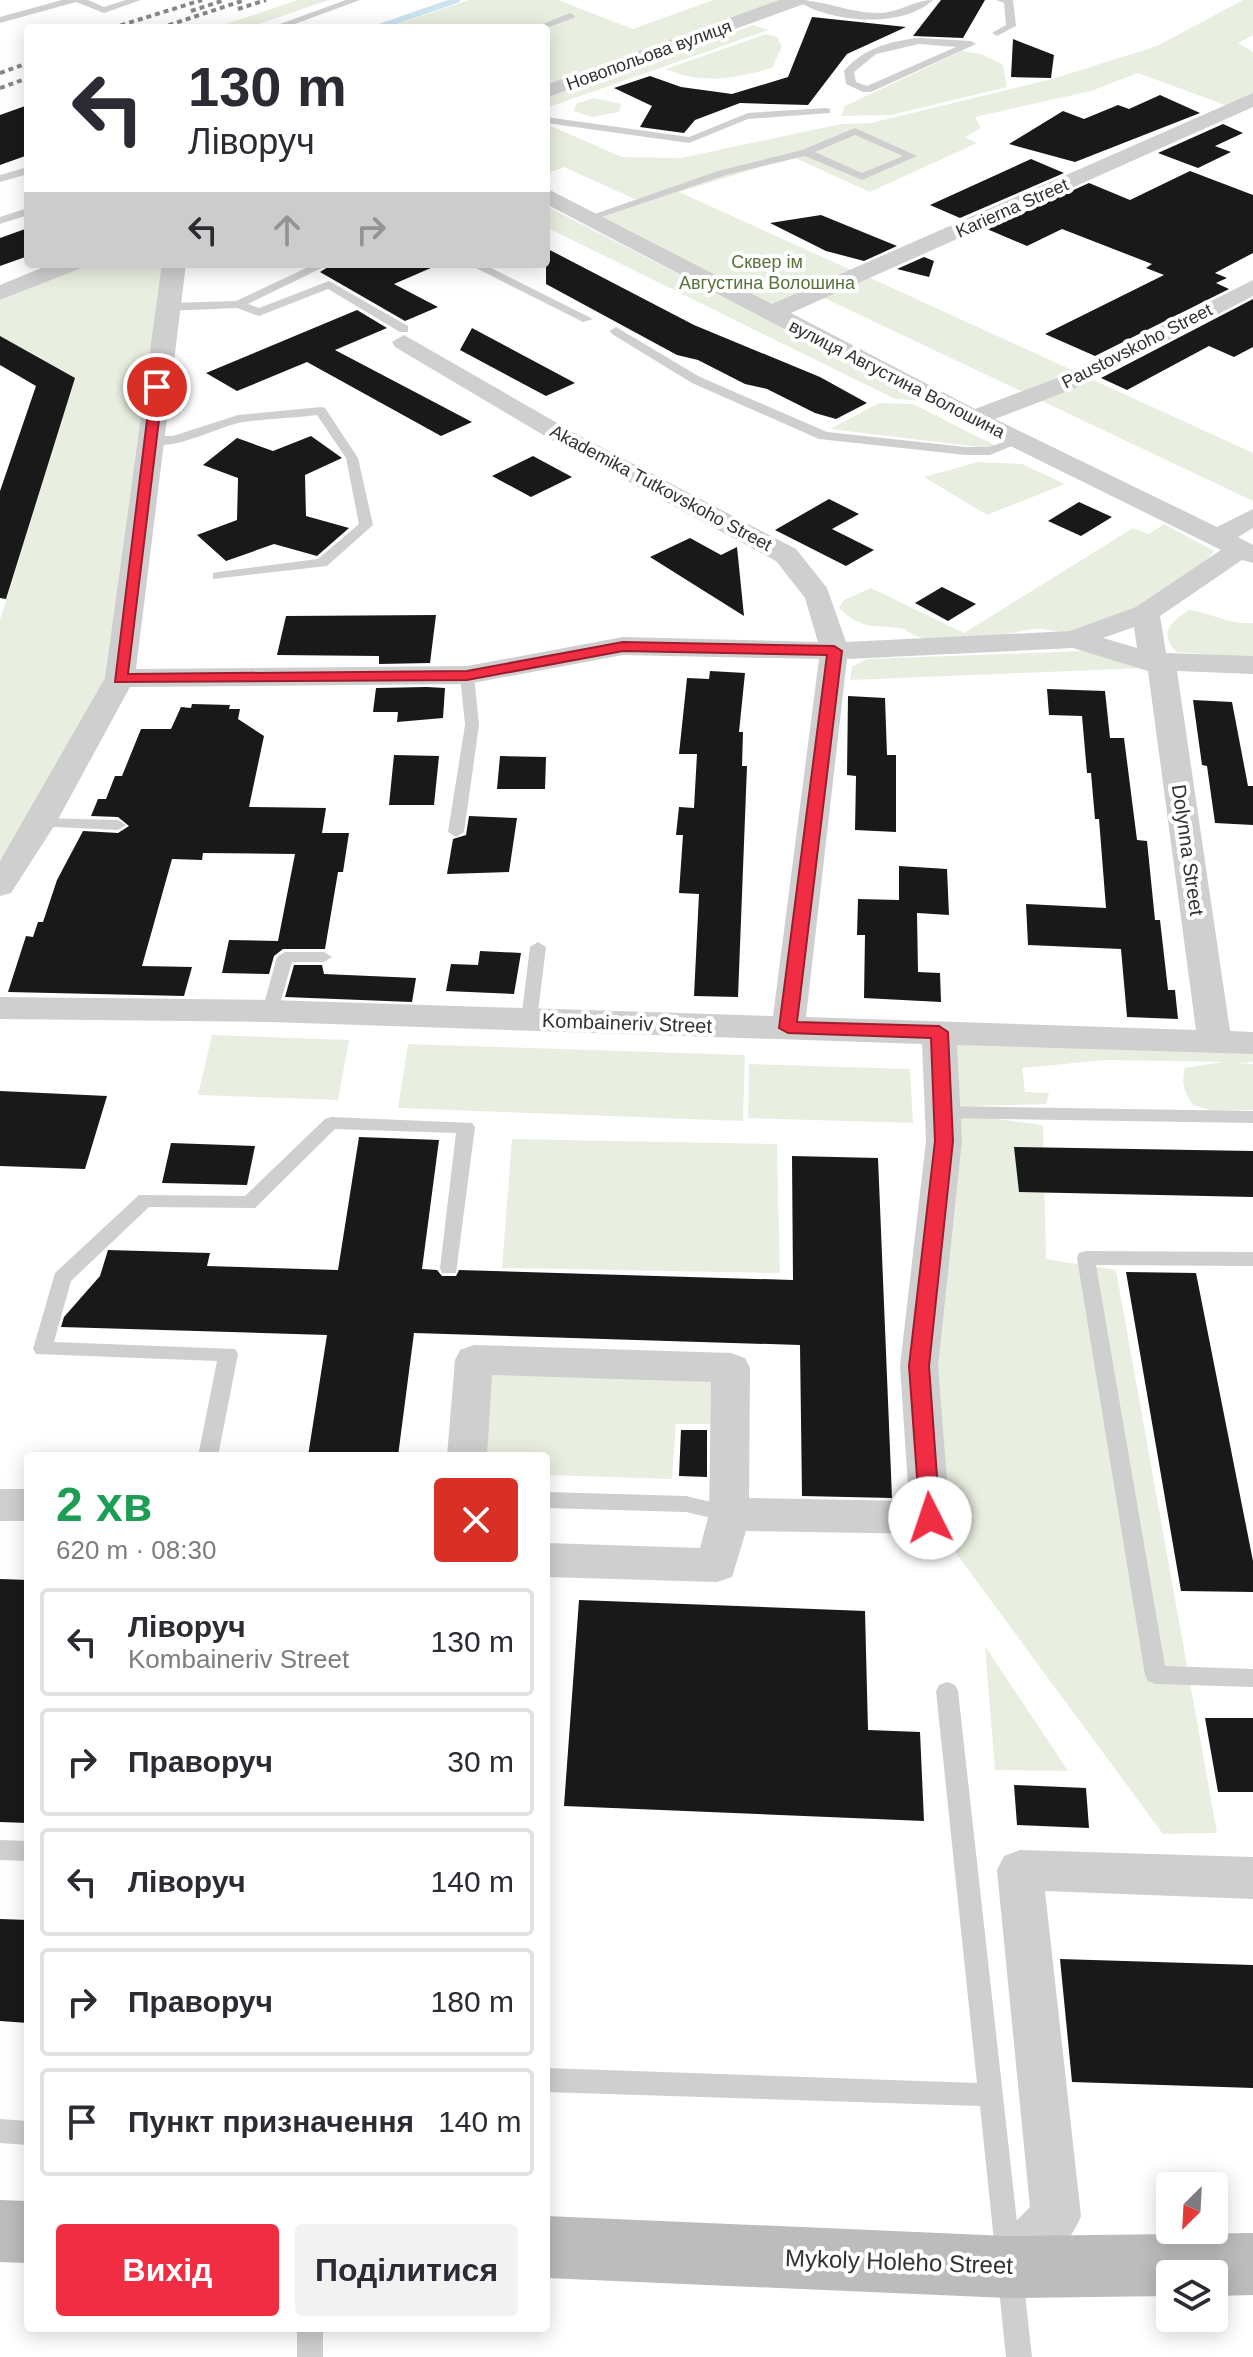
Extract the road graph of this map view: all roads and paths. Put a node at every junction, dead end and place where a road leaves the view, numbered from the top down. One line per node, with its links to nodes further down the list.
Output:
1 (73, 0): 9 (lane)
2 (83, 0): 3 (lane)
3 (136, 0)
4 (355, 0): 10 (lane)
5 (799, 0): 6 (lane); 14 (street, Новопольова вулиця)
6 (928, 0)
7 (1001, 0): 12 (lane)
8 (570, 16): 11 (lane)
9 (0, 20)
10 (286, 24)
11 (549, 24)
12 (997, 33)
13 (968, 45): 13 (lane)
14 (550, 91)
15 (1253, 99): 33 (street, Karierna Street)
16 (826, 111): 17 (lane)
17 (550, 121)
18 (806, 152): 18 (lane); 23 (lane)
19 (24, 171): 20 (lane)
20 (0, 179)
21 (550, 197): 23 (street, вулиця Августина Волошина)
22 (24, 212): 24 (lane)
23 (592, 217): 33 (street, вулиця Августина Волошина)
24 (0, 221)
25 (61, 268): 30 (street)
26 (174, 268): 32 (street)
27 (315, 268): 31 (lane)
28 (482, 268): 34 (lane)
29 (1253, 287): 37 (street, Paustovskoho Street)
30 (0, 293)
31 (238, 304): 32 (lane); 36 (lane)
32 (169, 307): 38 (street)
33 (769, 314): 37 (street, вулиця Августина Волошина)
34 (587, 319)
35 (616, 331): 39 (lane)
36 (404, 335): 45 (street, Akademika Tutkovskoho Street)
37 (975, 419): 39 (street, вулиця Августина Волошина)
38 (149, 440): 42 (lane); 49 (street)
39 (1018, 441): 41 (street, вулиця Августина Волошина)
40 (1253, 517): 41 (street)
41 (1237, 547): 43 (street)
42 (218, 576)
43 (1146, 613): 44 (street); 46 (street, Dolynna Street)
44 (1074, 639): 45 (street); 46 (street)
45 (834, 651): 48 (street); 59 (street, Akademika Tutkovskoho Street)
46 (1153, 661): 47 (street); 61 (street, Dolynna Street)
47 (1253, 665)
48 (467, 675): 49 (street); 52 (lane)
49 (120, 678): 50 (street)
50 (40, 823): 51 (lane); 53 (street)
51 (118, 825)
52 (456, 832)
53 (0, 886)
54 (538, 947): 58 (lane)
55 (324, 957): 57 (lane)
56 (0, 1008): 57 (street, Kombaineriv Street)
57 (270, 1011): 58 (street, Kombaineriv Street)
58 (529, 1020): 59 (street, Kombaineriv Street)
59 (788, 1028): 60 (street, Kombaineriv Street)
60 (939, 1032): 61 (street, Kombaineriv Street); 63 (street)
61 (1215, 1043): 62 (street, Kombaineriv Street)
62 (1253, 1043)
63 (943, 1112): 64 (lane); 72 (street)
64 (1253, 1117)
65 (1253, 1259): 74 (lane)
66 (449, 1268): 67 (lane)
67 (209, 1452)
68 (467, 1452): 72 (street)
69 (550, 1500): 72 (lane)
70 (0, 1505): 71 (street)
71 (24, 1505)
72 (729, 1514): 73 (street)
73 (550, 1560)
74 (1253, 1678)
75 (947, 1691): 80 (lane)
76 (0, 1850): 77 (lane)
77 (24, 1851)
78 (1253, 1878): 87 (street)
79 (550, 2080): 80 (lane)
80 (991, 2095): 87 (lane)
81 (0, 2131): 82 (lane)
82 (24, 2133)
83 (0, 2231): 84 (main road)
84 (24, 2232)
85 (550, 2247): 87 (main road, Mykoly Holeho Street)
86 (1253, 2264): 87 (main road, Mykoly Holeho Street)
87 (1007, 2267): 90 (lane)
88 (310, 2332): 89 (lane)
89 (310, 2357)
90 (1019, 2357)

